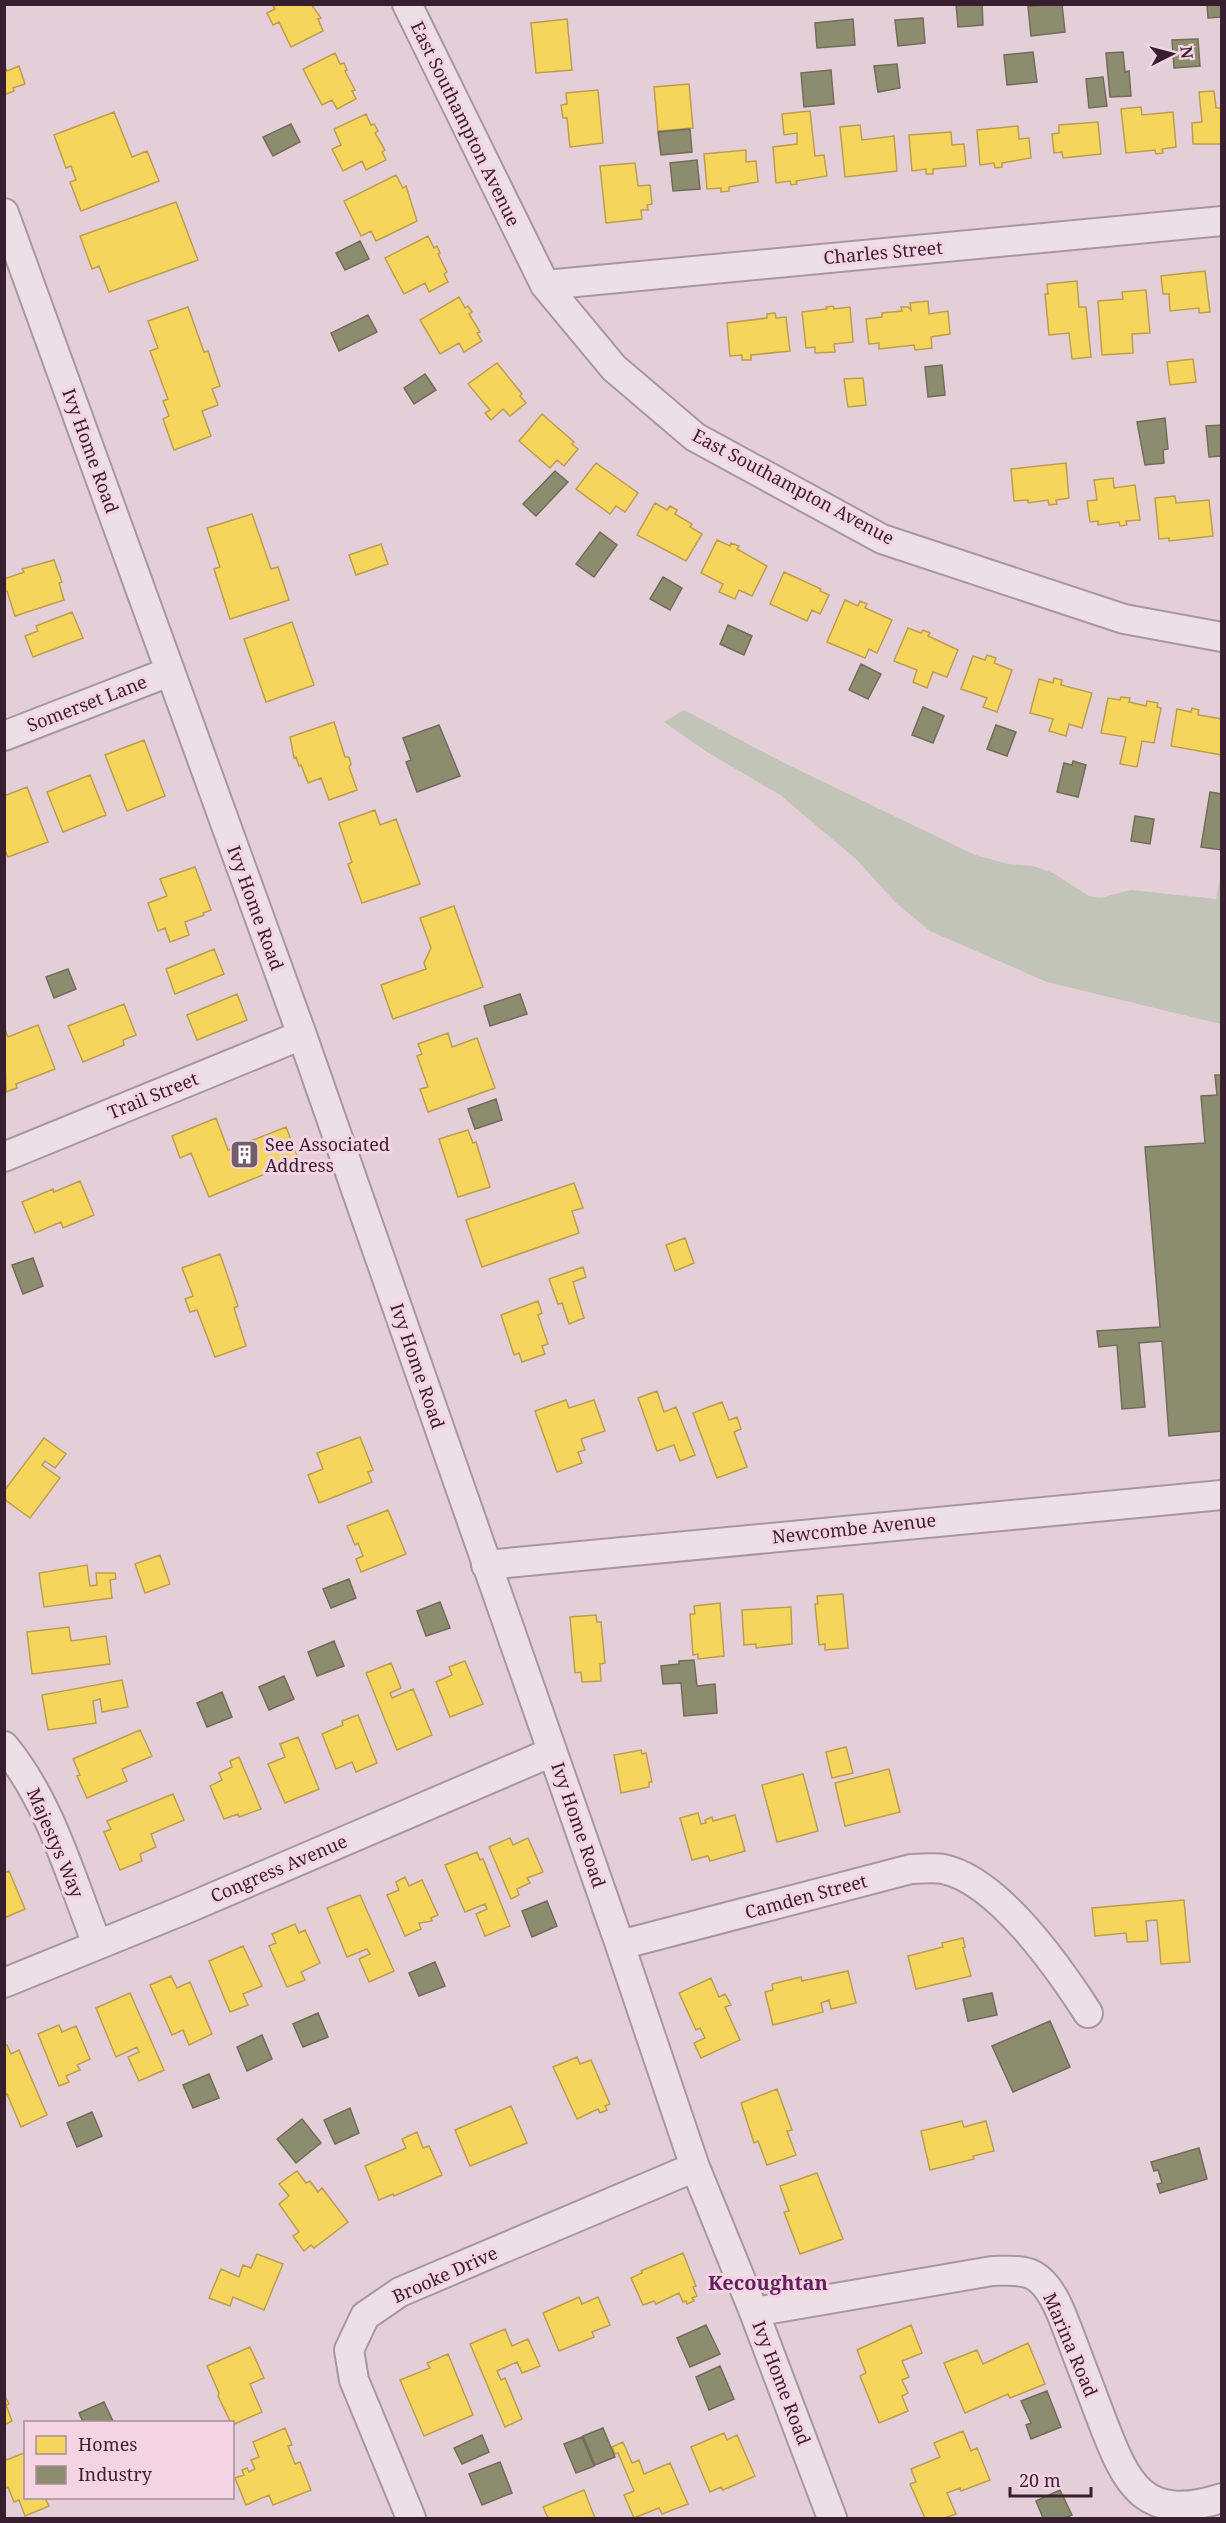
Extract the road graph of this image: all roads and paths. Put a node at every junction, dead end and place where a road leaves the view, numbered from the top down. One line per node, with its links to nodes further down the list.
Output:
1 (406, 4): 5 (street, East Southampton Avenue)
2 (4, 213): 4 (street, Ivy Home Road)
3 (1221, 221): 5 (street, Charles Street)
4 (9, 242): 7 (street, Ivy Home Road)
5 (545, 285): 6 (street, East Southampton Avenue)
6 (1221, 637)
7 (169, 672): 8 (street, Somerset Lane); 9 (street, Ivy Home Road)
8 (4, 736)
9 (302, 1035): 10 (street, Trail Street); 12 (street, Ivy Home Road)
10 (4, 1157)
11 (1221, 1495): 12 (street, Newcombe Avenue)
12 (486, 1565): 14 (street, Ivy Home Road)
13 (4, 1746): 15 (street, Majestys Way)
14 (552, 1752): 15 (street, Congress Avenue); 16 (street, Ivy Home Road)
15 (97, 1944): 17 (street, Congress Avenue)
16 (620, 1945): 18 (street, Camden Street); 19 (street, Ivy Home Road)
17 (4, 1983)
18 (1088, 2013)
19 (695, 2167): 20 (street, Ivy Home Road); 22 (street, Brooke Drive)
20 (754, 2312): 21 (street, Marina Road); 23 (street, Ivy Home Road)
21 (1221, 2498)
22 (411, 2518)
23 (832, 2518)

